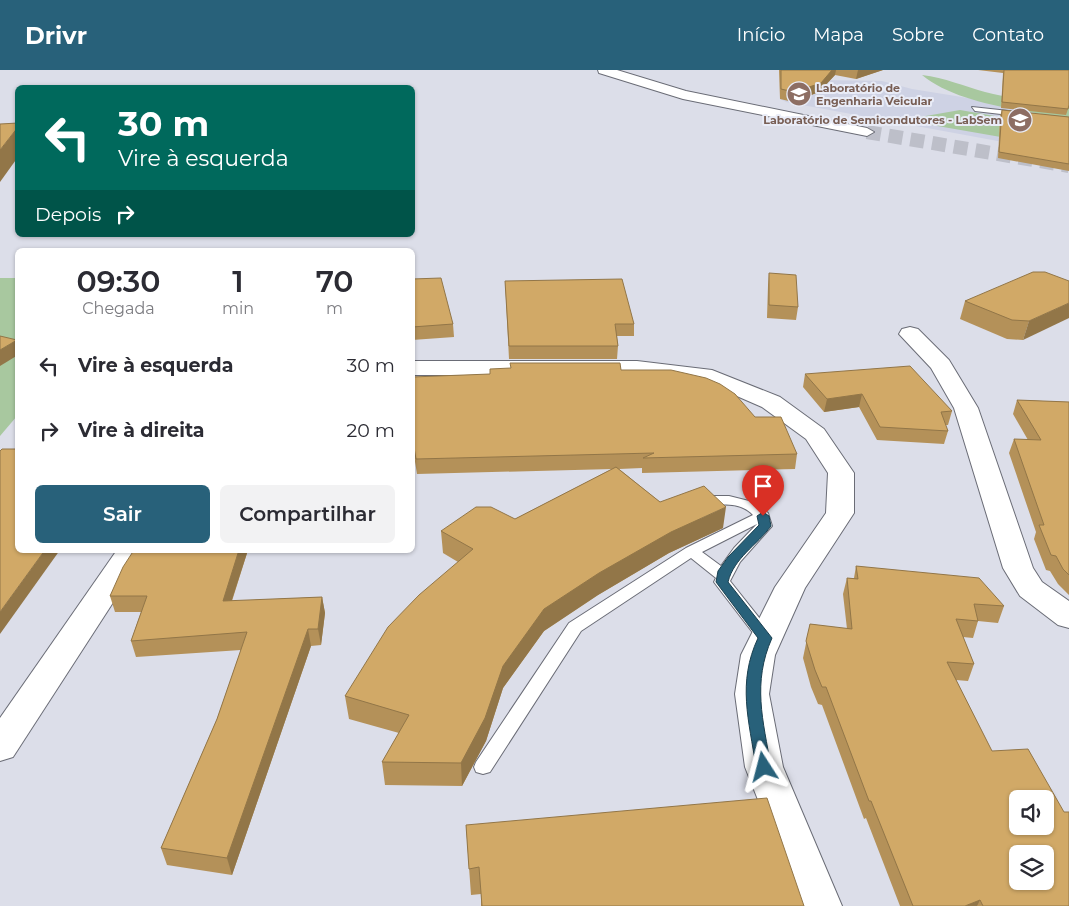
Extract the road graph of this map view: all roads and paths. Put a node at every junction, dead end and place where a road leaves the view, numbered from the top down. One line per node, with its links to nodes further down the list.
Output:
1 (604, 70): 2 (main road)
2 (628, 70)
3 (975, 109): 4 (lane)
4 (1032, 115)
5 (910, 334): 12 (main road)
6 (415, 368): 13 (main road)
7 (689, 502): 8 (lane)
8 (763, 516): 9 (lane); 11 (lane)
9 (691, 551): 11 (lane); 15 (lane)
10 (130, 553): 14 (main road)
11 (724, 576): 13 (lane)
12 (1069, 617)
13 (766, 638): 16 (main road)
14 (0, 746)
15 (483, 767)
16 (821, 906)

